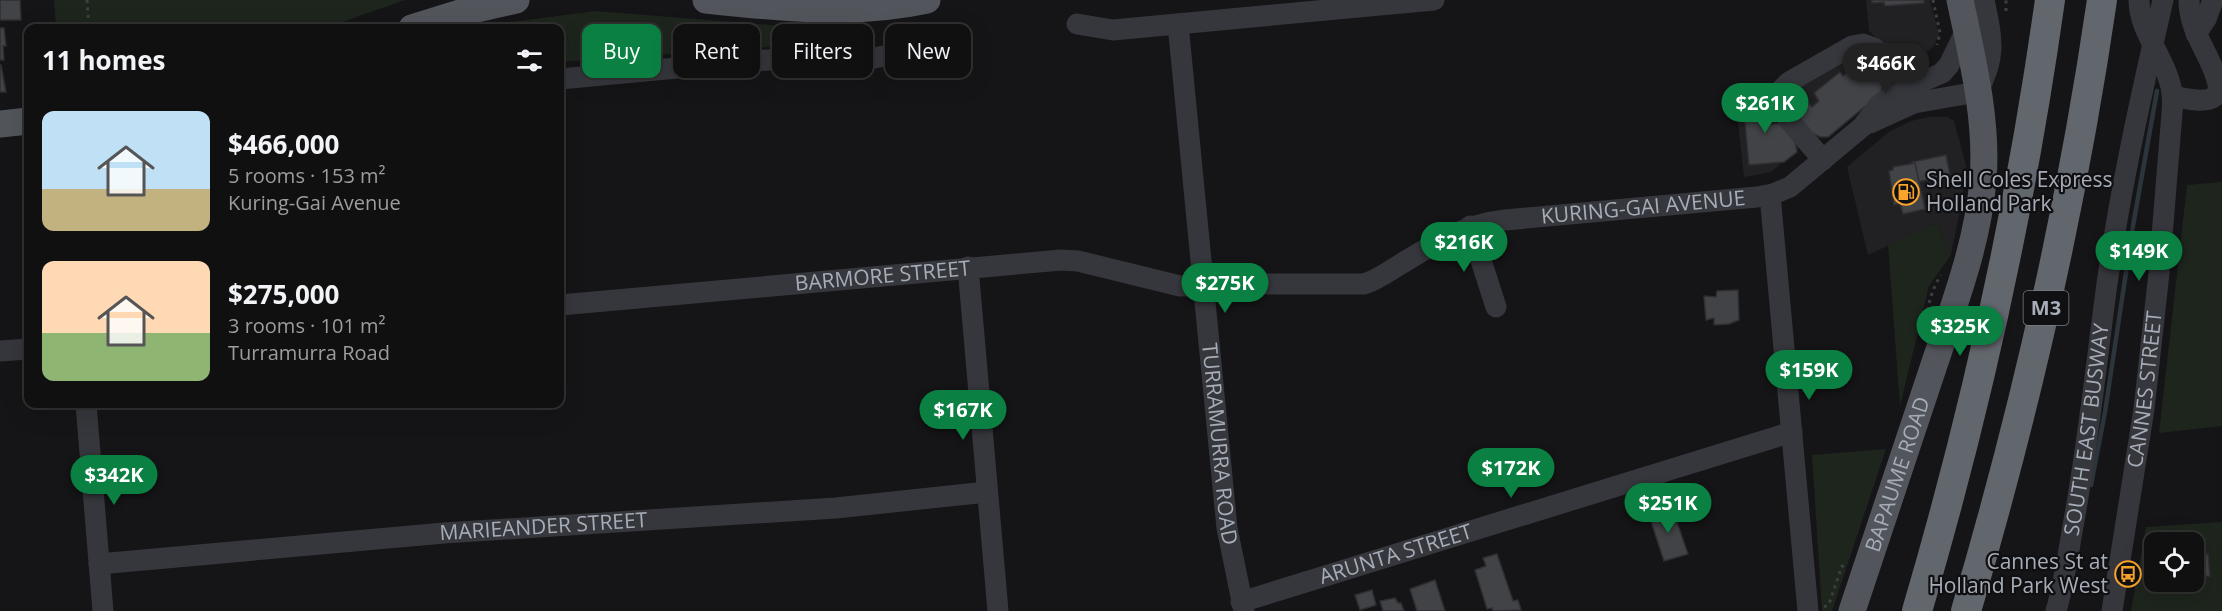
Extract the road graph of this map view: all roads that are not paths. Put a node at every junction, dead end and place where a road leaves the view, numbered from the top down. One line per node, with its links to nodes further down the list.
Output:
1 (516, 0): 12 (main road)
2 (706, 0): 3 (main road)
3 (927, 0)
4 (1434, 0): 14 (street)
5 (2050, 0): 41 (highway, M3)
6 (2102, 0): 42 (highway, M3)
7 (2139, 0): 20 (street, CANNES STREET)
8 (2163, 0): 43 (street, SOUTH EAST BUSWAY, bridge)
9 (2189, 0): 15 (street)
10 (2213, 0): 15 (street)
11 (1965, 9): 18 (main road, BAPAUME ROAD); 19 (street, KURING-GAI AVENUE)
12 (425, 24)
13 (1077, 24): 14 (street)
14 (1178, 24): 27 (street, TURRAMURRA ROAD)
15 (2196, 34): 20 (street)
16 (885, 56): 17 (street)
17 (564, 79)
18 (1977, 92): 19 (street, KURING-GAI AVENUE); 40 (main road, BAPAUME ROAD)
19 (1918, 93): 23 (street, KURING-GAI AVENUE); 23 (street)
20 (2173, 96): 44 (street, CANNES STREET)
21 (24, 121): 22 (main road)
22 (0, 124)
23 (1823, 160): 24 (street, KURING-GAI AVENUE)
24 (1770, 195): 25 (street, KURING-GAI AVENUE); 33 (street)
25 (1470, 226): 27 (street, KURING-GAI AVENUE); 29 (street)
26 (968, 267): 27 (street, BARMORE STREET); 28 (street, BARMORE STREET); 34 (street)
27 (1202, 286): 36 (street, TURRAMURRA ROAD)
28 (564, 305)
29 (1496, 306)
30 (24, 349): 31 (street)
31 (0, 351)
32 (86, 408): 35 (street)
33 (1792, 432): 36 (street, ARUNTA STREET); 39 (street)
34 (987, 492): 35 (street, MARIEANDER STREET); 38 (street)
35 (99, 564): 37 (street)
36 (1242, 607)
37 (103, 611)
38 (998, 611)
39 (1808, 611)
40 (1852, 611)
41 (1917, 611)
42 (1966, 611)
43 (2056, 611)
44 (2112, 611)

